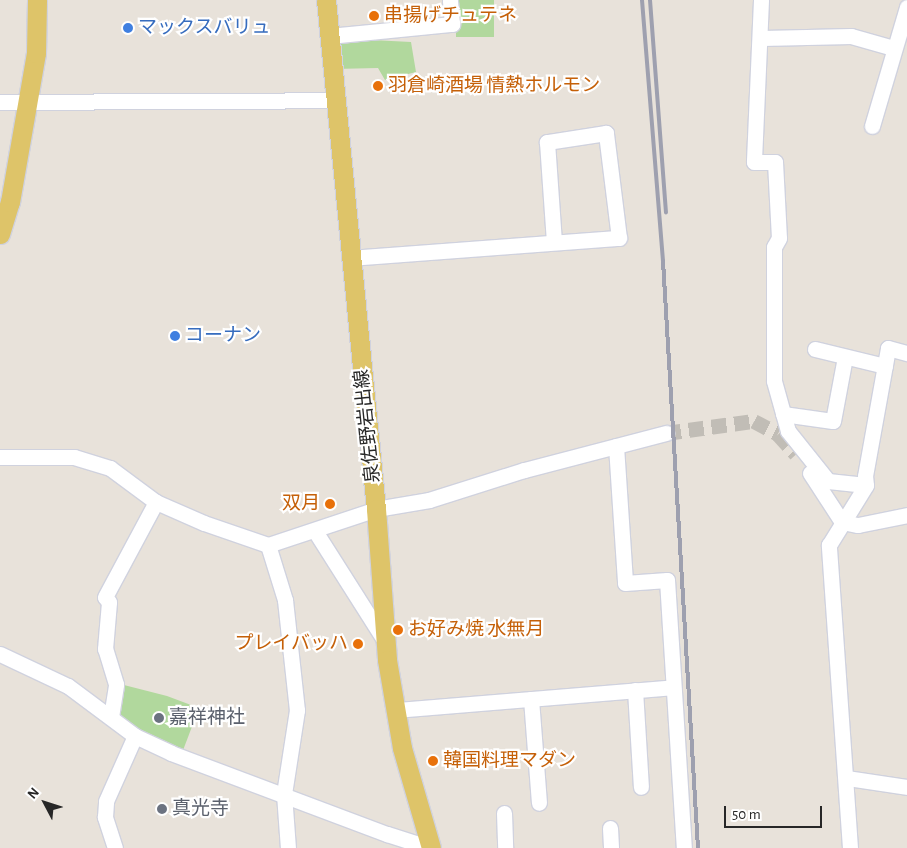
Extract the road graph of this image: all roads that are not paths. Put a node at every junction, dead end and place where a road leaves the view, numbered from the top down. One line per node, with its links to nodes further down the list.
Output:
1 (37, 0): 11 (main road)
2 (326, 0): 6 (main road, 泉佐野岩出線)
3 (450, 0): 6 (street)
4 (761, 0): 7 (street)
5 (907, 7): 8 (street)
6 (328, 36): 9 (main road, 泉佐野岩出線)
7 (762, 38): 8 (street); 21 (street)
8 (892, 48): 12 (street)
9 (334, 100): 11 (street); 16 (main road, 泉佐野岩出線)
10 (0, 102): 11 (street)
11 (28, 102): 13 (main road)
12 (872, 126)
13 (5, 202): 14 (main road)
14 (0, 234)
15 (554, 242): 15 (street); 16 (street)
16 (350, 258): 28 (main road, 泉佐野岩出線)
17 (815, 349): 19 (street)
18 (907, 353): 20 (street)
19 (845, 357): 20 (street); 21 (street)
20 (885, 366): 26 (street)
21 (784, 414): 26 (street)
22 (666, 433): 23 (street)
23 (616, 446): 28 (street); 35 (street)
24 (796, 454): 30 (street)
25 (0, 457): 27 (street)
26 (866, 485): 30 (street)
27 (156, 502): 32 (street); 39 (street)
28 (376, 509): 31 (street); 33 (main road, 泉佐野岩出線)
29 (907, 515): 30 (street)
30 (842, 522): 41 (street)
31 (315, 531): 32 (street); 33 (street)
32 (268, 545): 44 (street)
33 (386, 643): 38 (main road, 泉佐野岩出線)
34 (0, 654): 39 (street)
35 (673, 687): 36 (street); 53 (street)
36 (635, 690): 37 (street); 43 (street)
37 (531, 699): 38 (street); 45 (street)
38 (396, 710): 50 (main road, 泉佐野岩出線)
39 (111, 717): 40 (street)
40 (135, 736): 44 (street); 48 (street)
41 (847, 778): 42 (street); 54 (street)
42 (907, 786)
43 (641, 788)
44 (284, 794): 49 (street); 50 (street)
45 (539, 803)
46 (504, 813): 51 (street)
47 (610, 828): 52 (street)
48 (115, 848)
49 (288, 848)
50 (431, 848)
51 (505, 848)
52 (611, 848)
53 (684, 848)
54 (850, 848)

